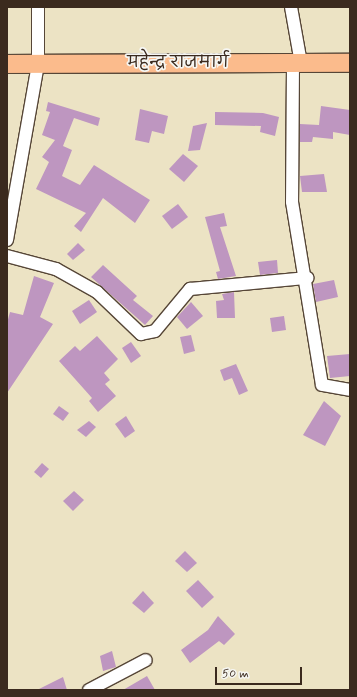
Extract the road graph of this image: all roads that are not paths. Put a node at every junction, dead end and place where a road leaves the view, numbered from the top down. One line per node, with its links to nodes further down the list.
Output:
1 (38, 7): 6 (street)
2 (291, 7): 3 (street)
3 (297, 63): 4 (highway, महेन्द्र राजमार्ग); 6 (highway, महेन्द्र राजमार्ग); 9 (street)
4 (350, 63)
5 (7, 64): 6 (highway, महेन्द्र राजमार्ग)
6 (38, 64): 7 (street)
7 (7, 240)
8 (7, 256): 9 (street)
9 (307, 278): 10 (street)
10 (350, 390)
11 (146, 660): 12 (street)
12 (89, 690)

